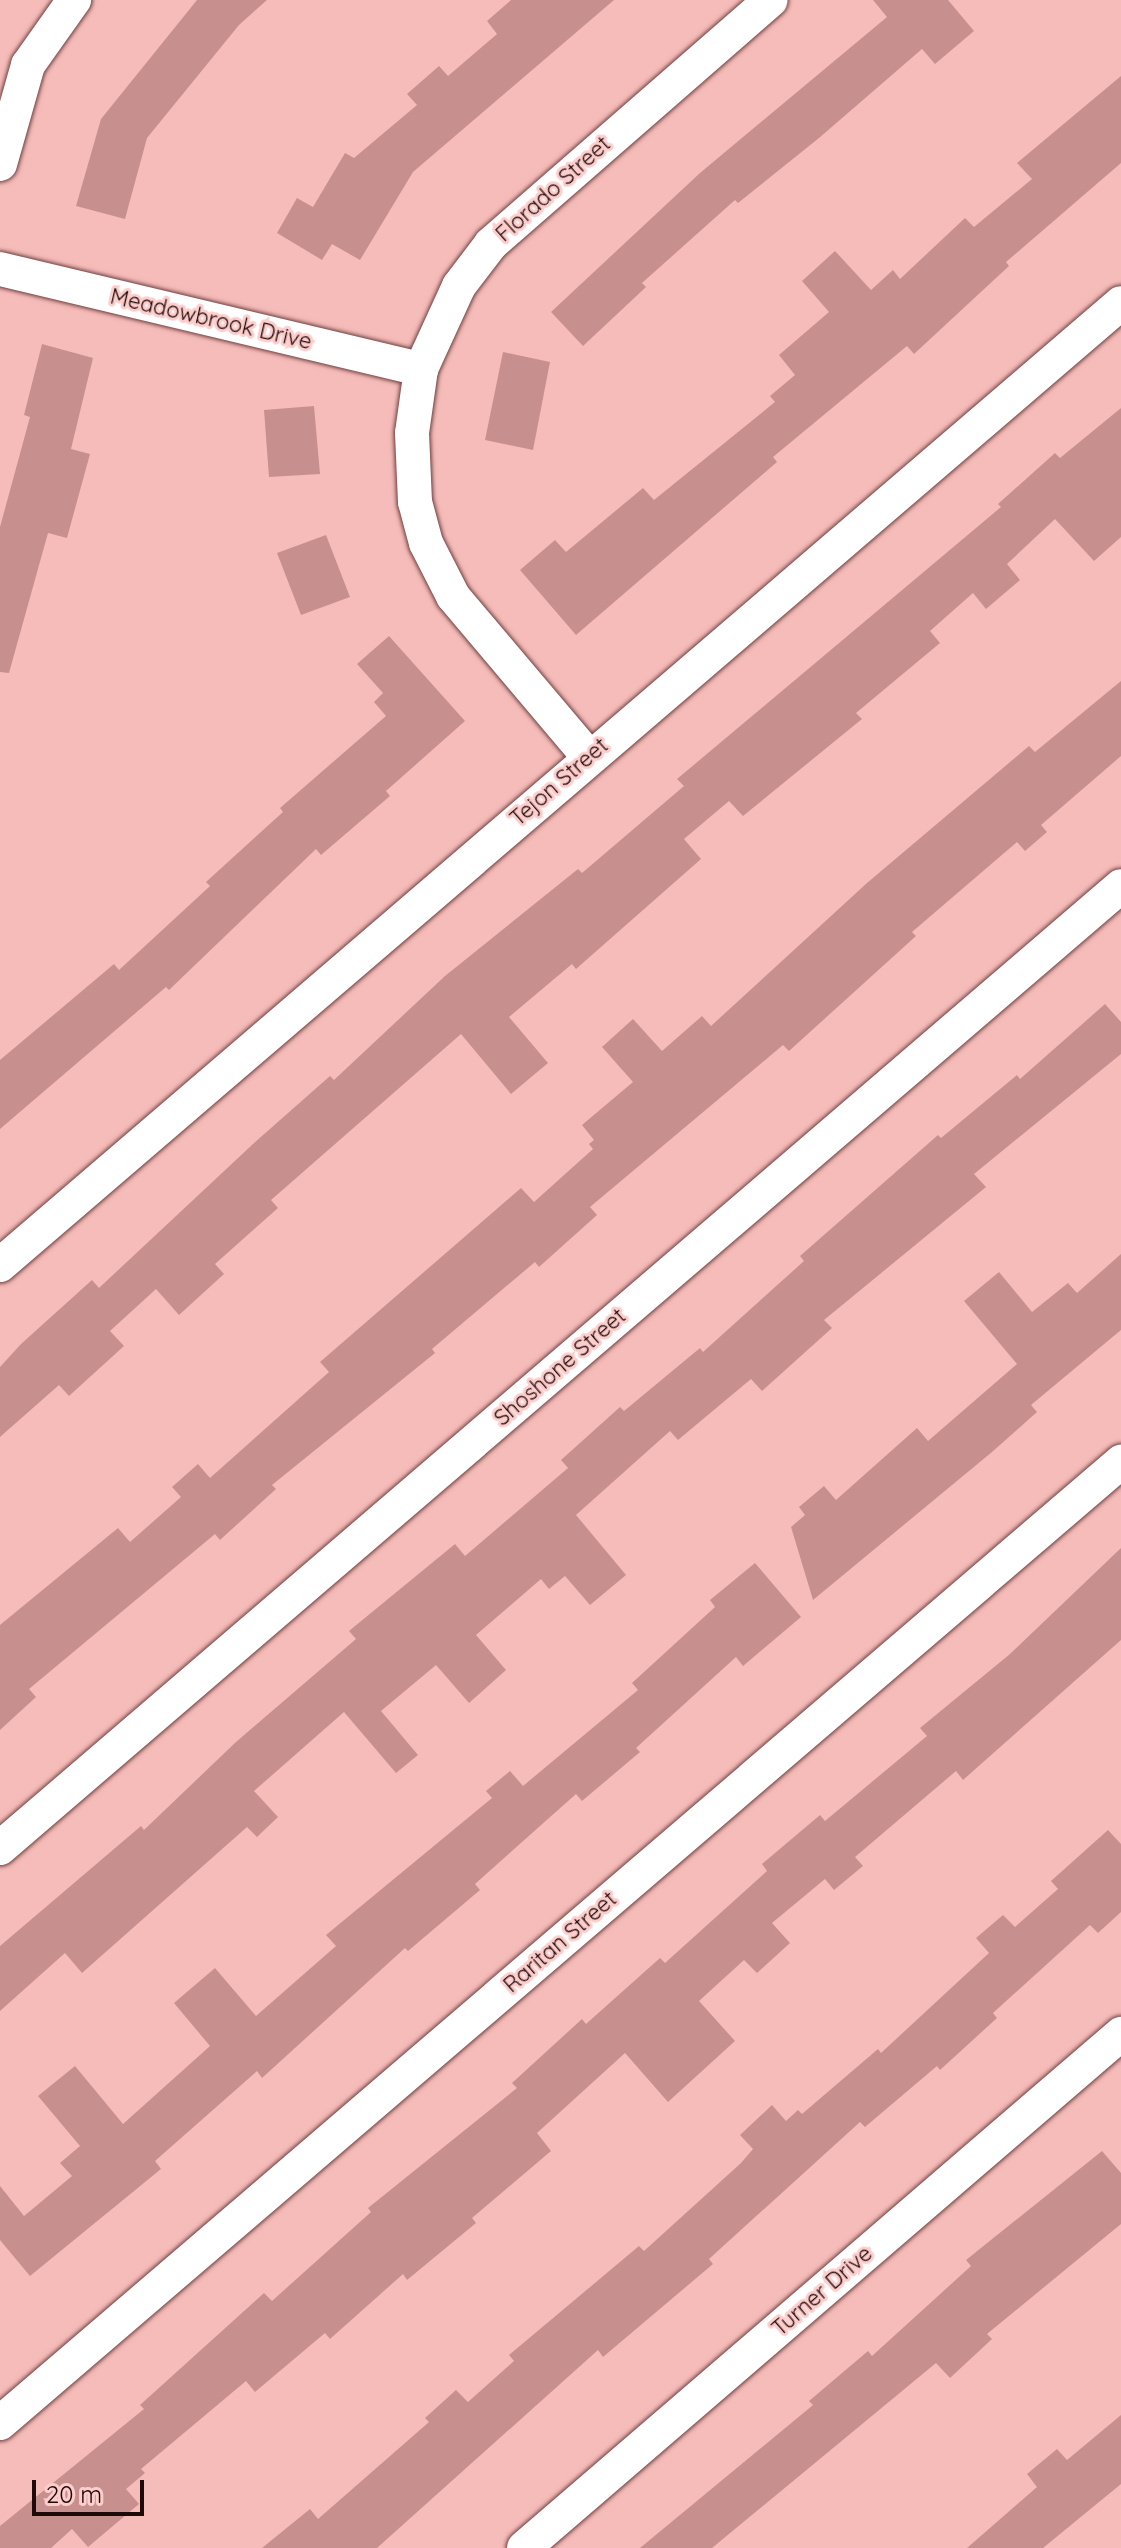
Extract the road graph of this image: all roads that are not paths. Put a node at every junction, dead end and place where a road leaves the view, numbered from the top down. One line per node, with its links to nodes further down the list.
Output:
1 (74, 0): 3 (street)
2 (771, 0): 6 (street, Florado Street)
3 (0, 164)
4 (0, 269): 6 (street, Meadowbrook Drive)
5 (1121, 303): 7 (street, Tejon Street)
6 (421, 369): 7 (street, Florado Street)
7 (588, 756): 9 (street, Tejon Street)
8 (1121, 886): 11 (street, Shoshone Street)
9 (0, 1265)
10 (1121, 1462): 13 (street, Raritan Street)
11 (0, 1848)
12 (1121, 2034): 14 (street, Turner Drive)
13 (0, 2423)
14 (524, 2548)

